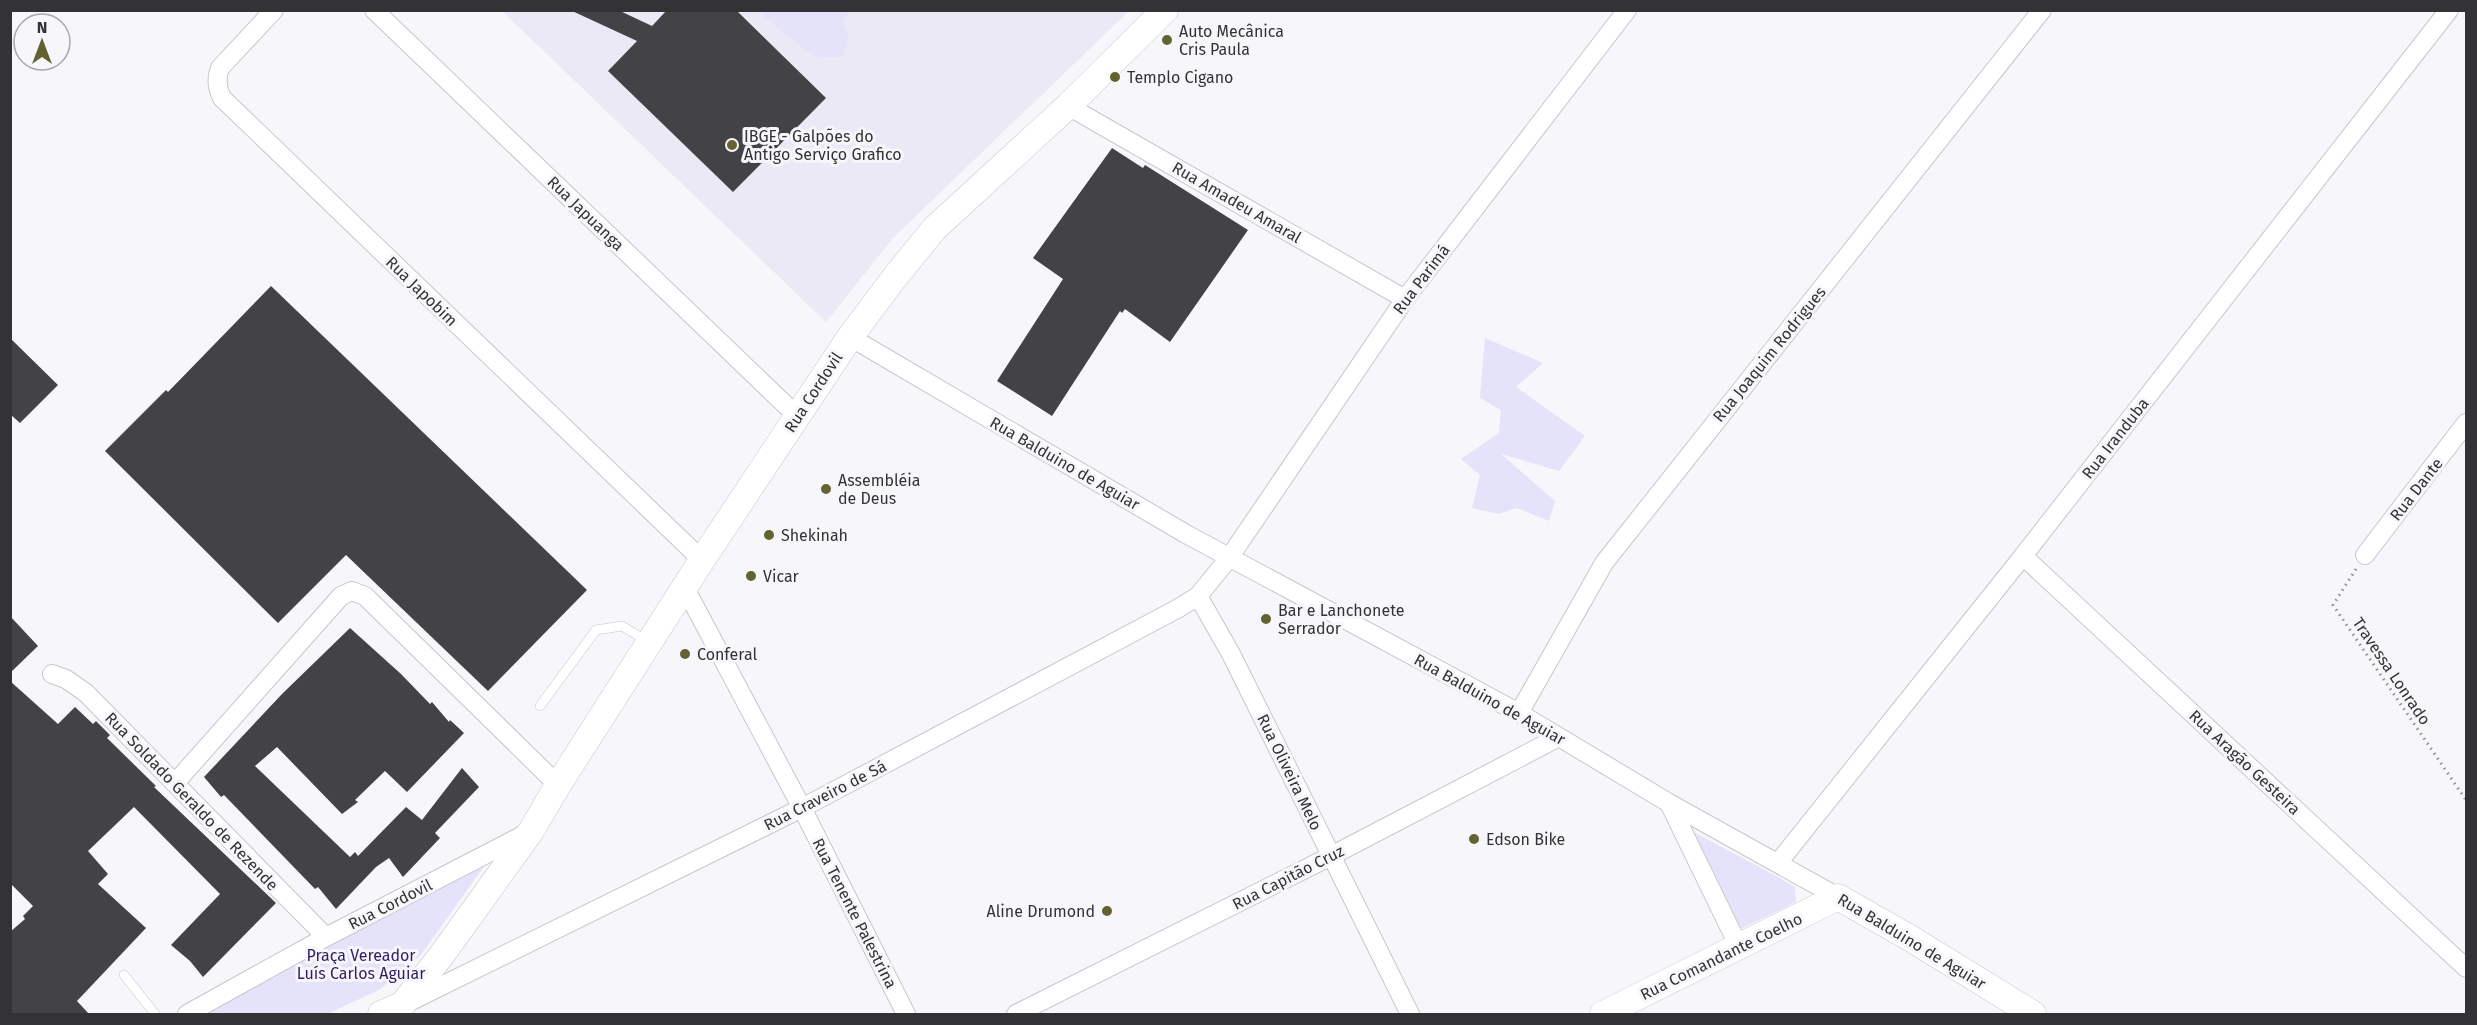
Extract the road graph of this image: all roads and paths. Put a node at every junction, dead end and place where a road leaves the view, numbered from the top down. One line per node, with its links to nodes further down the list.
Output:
1 (274, 10): 15 (street, Rua Japobim)
2 (374, 10): 10 (street, Rua Japuanga)
3 (1165, 10): 7 (main road, Rua Cordovil)
4 (1627, 10): 8 (street, Rua Parimá)
5 (2042, 10): 21 (street, Rua Joaquim Rodrigues)
6 (2449, 10): 13 (street, Rua Iranduba)
7 (1068, 106): 8 (street, Rua Amadeu Amaral); 9 (main road, Rua Cordovil)
8 (1405, 299): 14 (street, Rua Parimá)
9 (850, 337): 10 (main road, Rua Cordovil); 14 (street, Rua Balduino de Aguiar)
10 (797, 416): 15 (main road, Rua Cordovil)
11 (2466, 423): 12 (street, Rua Dante)
12 (2365, 555): 25 (path, Travessa Lonrado)
13 (2024, 556): 30 (street, Rua Iranduba); 34 (street, Rua Aragão Gesteira)
14 (1229, 558): 17 (street, Rua Craveiro de Sá); 21 (street, Rua Balduino de Aguiar)
15 (702, 560): 16 (main road, Rua Cordovil)
16 (685, 588): 18 (main road, Rua Cordovil); 27 (street, Rua Tenente Palestrina)
17 (1198, 596): 27 (street, Rua Craveiro de Sá); 29 (street, Rua Oliveira Melo)
18 (650, 642): 20 (lane); 24 (main road, Rua Cordovil)
19 (52, 674): 23 (street, Rua Soldado Geraldo de Rezende)
20 (540, 706)
21 (1519, 713): 22 (street, Rua Balduino de Aguiar)
22 (1559, 737): 26 (street, Rua Balduino de Aguiar); 29 (street, Rua Capitão Cruz)
23 (175, 783): 24 (street); 32 (street, Rua Soldado Geraldo de Rezende)
24 (558, 785): 28 (main road, Rua Cordovil)
25 (2466, 800)
26 (1669, 803): 30 (street, Rua Balduino de Aguiar); 33 (street)
27 (802, 808): 36 (street, Rua Craveiro de Sá); 39 (street, Rua Tenente Palestrina)
28 (531, 831): 32 (street, Rua Cordovil); 36 (main road, Rua Cordovil)
29 (1331, 856): 40 (street, Rua Capitão Cruz); 41 (street, Rua Oliveira Melo)
30 (1778, 862): 31 (street, Rua Balduino de Aguiar)
31 (1838, 897): 33 (main road, Rua Comandante Coelho); 43 (main road, Rua Balduino de Aguiar)
32 (326, 937): 38 (street, Rua Cordovil)
33 (1739, 947): 42 (main road, Rua Comandante Coelho)
34 (2466, 968)
35 (124, 975): 37 (lane)
36 (392, 1010)
37 (155, 1014)
38 (188, 1014)
39 (906, 1014)
40 (1016, 1014)
41 (1410, 1014)
42 (1603, 1014)
43 (2033, 1014)

